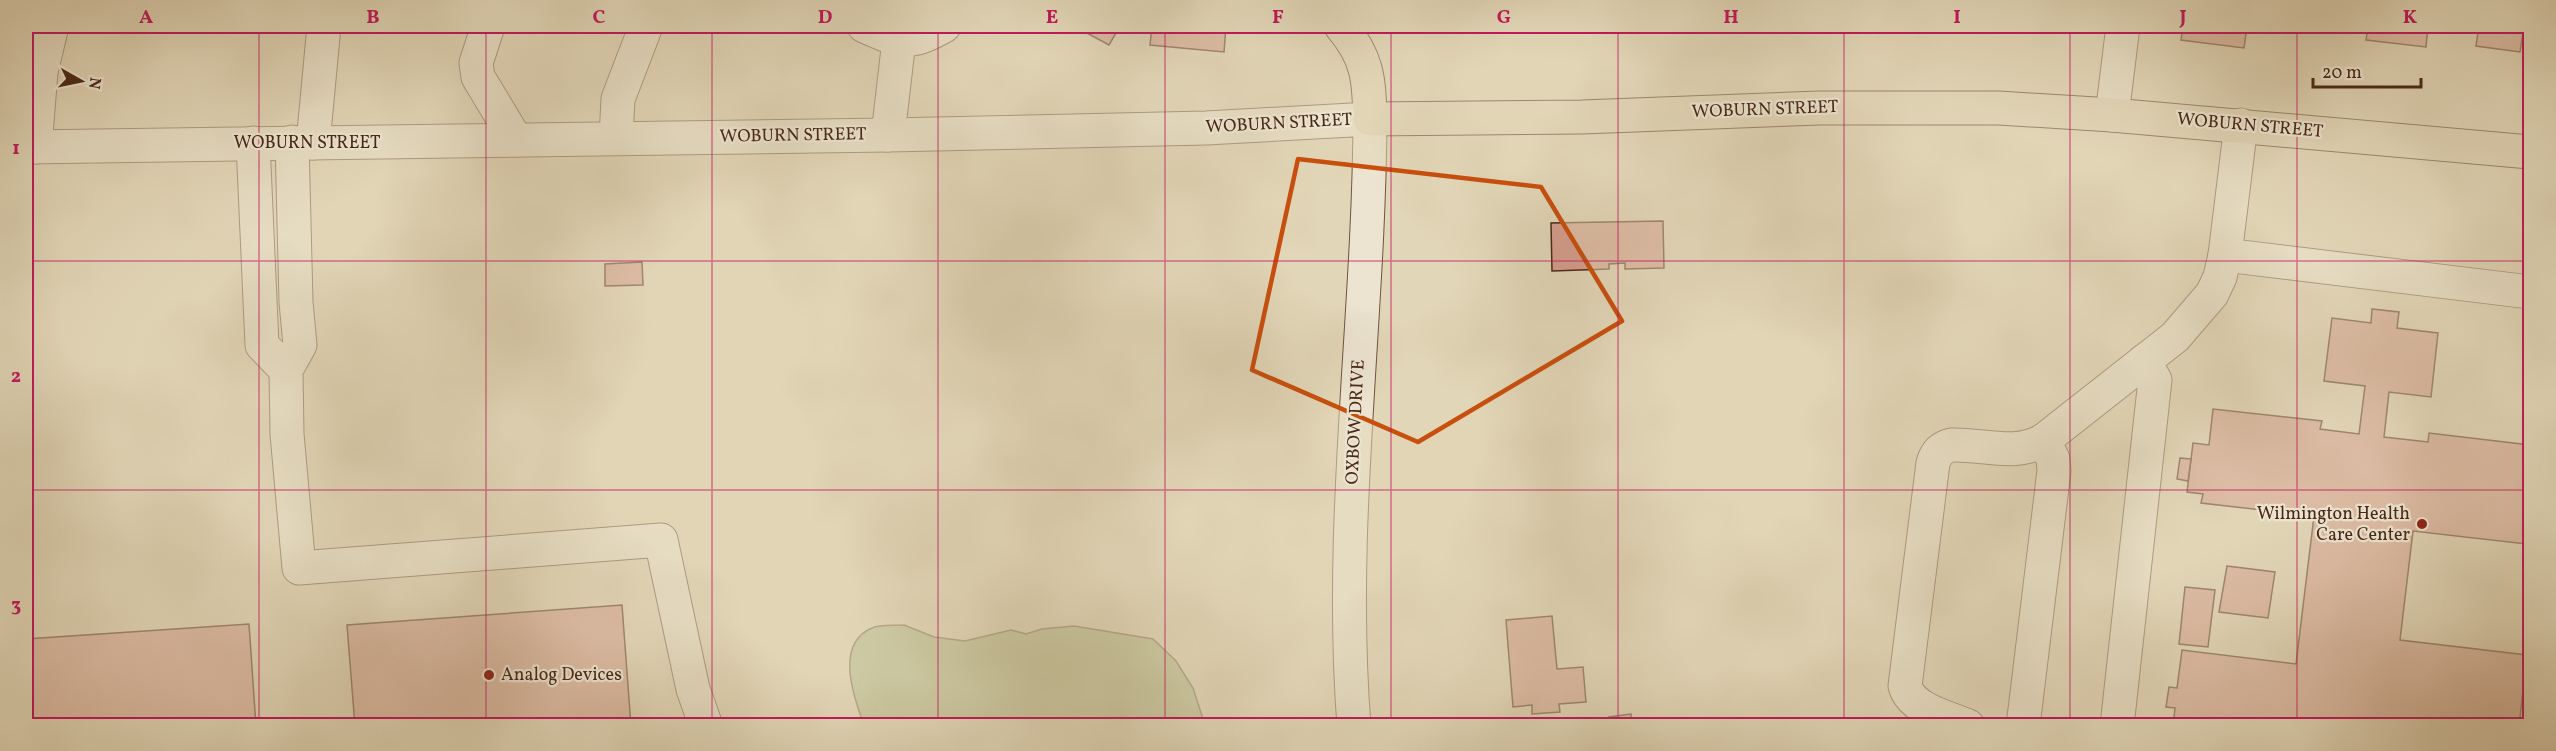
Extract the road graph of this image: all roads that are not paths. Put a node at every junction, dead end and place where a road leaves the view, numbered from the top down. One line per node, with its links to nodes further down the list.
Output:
1 (52, 26): 18 (street)
2 (324, 26): 17 (street)
3 (488, 26): 15 (street)
4 (646, 26): 14 (street)
5 (864, 26): 9 (street)
6 (944, 26): 9 (street)
7 (1341, 26): 11 (main road)
8 (2123, 26): 10 (street)
9 (899, 40): 13 (street)
10 (2112, 114): 11 (main road, WOBURN STREET); 12 (main road, WOBURN STREET)
11 (1370, 119): 13 (street, WOBURN STREET); 26 (street, OXBOW DRIVE)
12 (2241, 125): 19 (main road, WOBURN STREET); 20 (street)
13 (888, 135): 14 (street, WOBURN STREET)
14 (616, 138): 15 (street, WOBURN STREET)
15 (516, 140): 17 (street, WOBURN STREET)
16 (253, 143): 17 (street, WOBURN STREET); 18 (street, WOBURN STREET); 23 (street)
17 (303, 143): 23 (street)
18 (30, 147)
19 (2530, 152)
20 (2225, 255): 21 (street); 22 (street)
21 (2530, 292)
22 (2144, 362): 24 (street); 29 (street)
23 (286, 370): 25 (street)
24 (2044, 440): 27 (street); 28 (street)
25 (706, 726)
26 (1354, 726)
27 (1968, 726)
28 (2023, 726)
29 (2117, 726)

